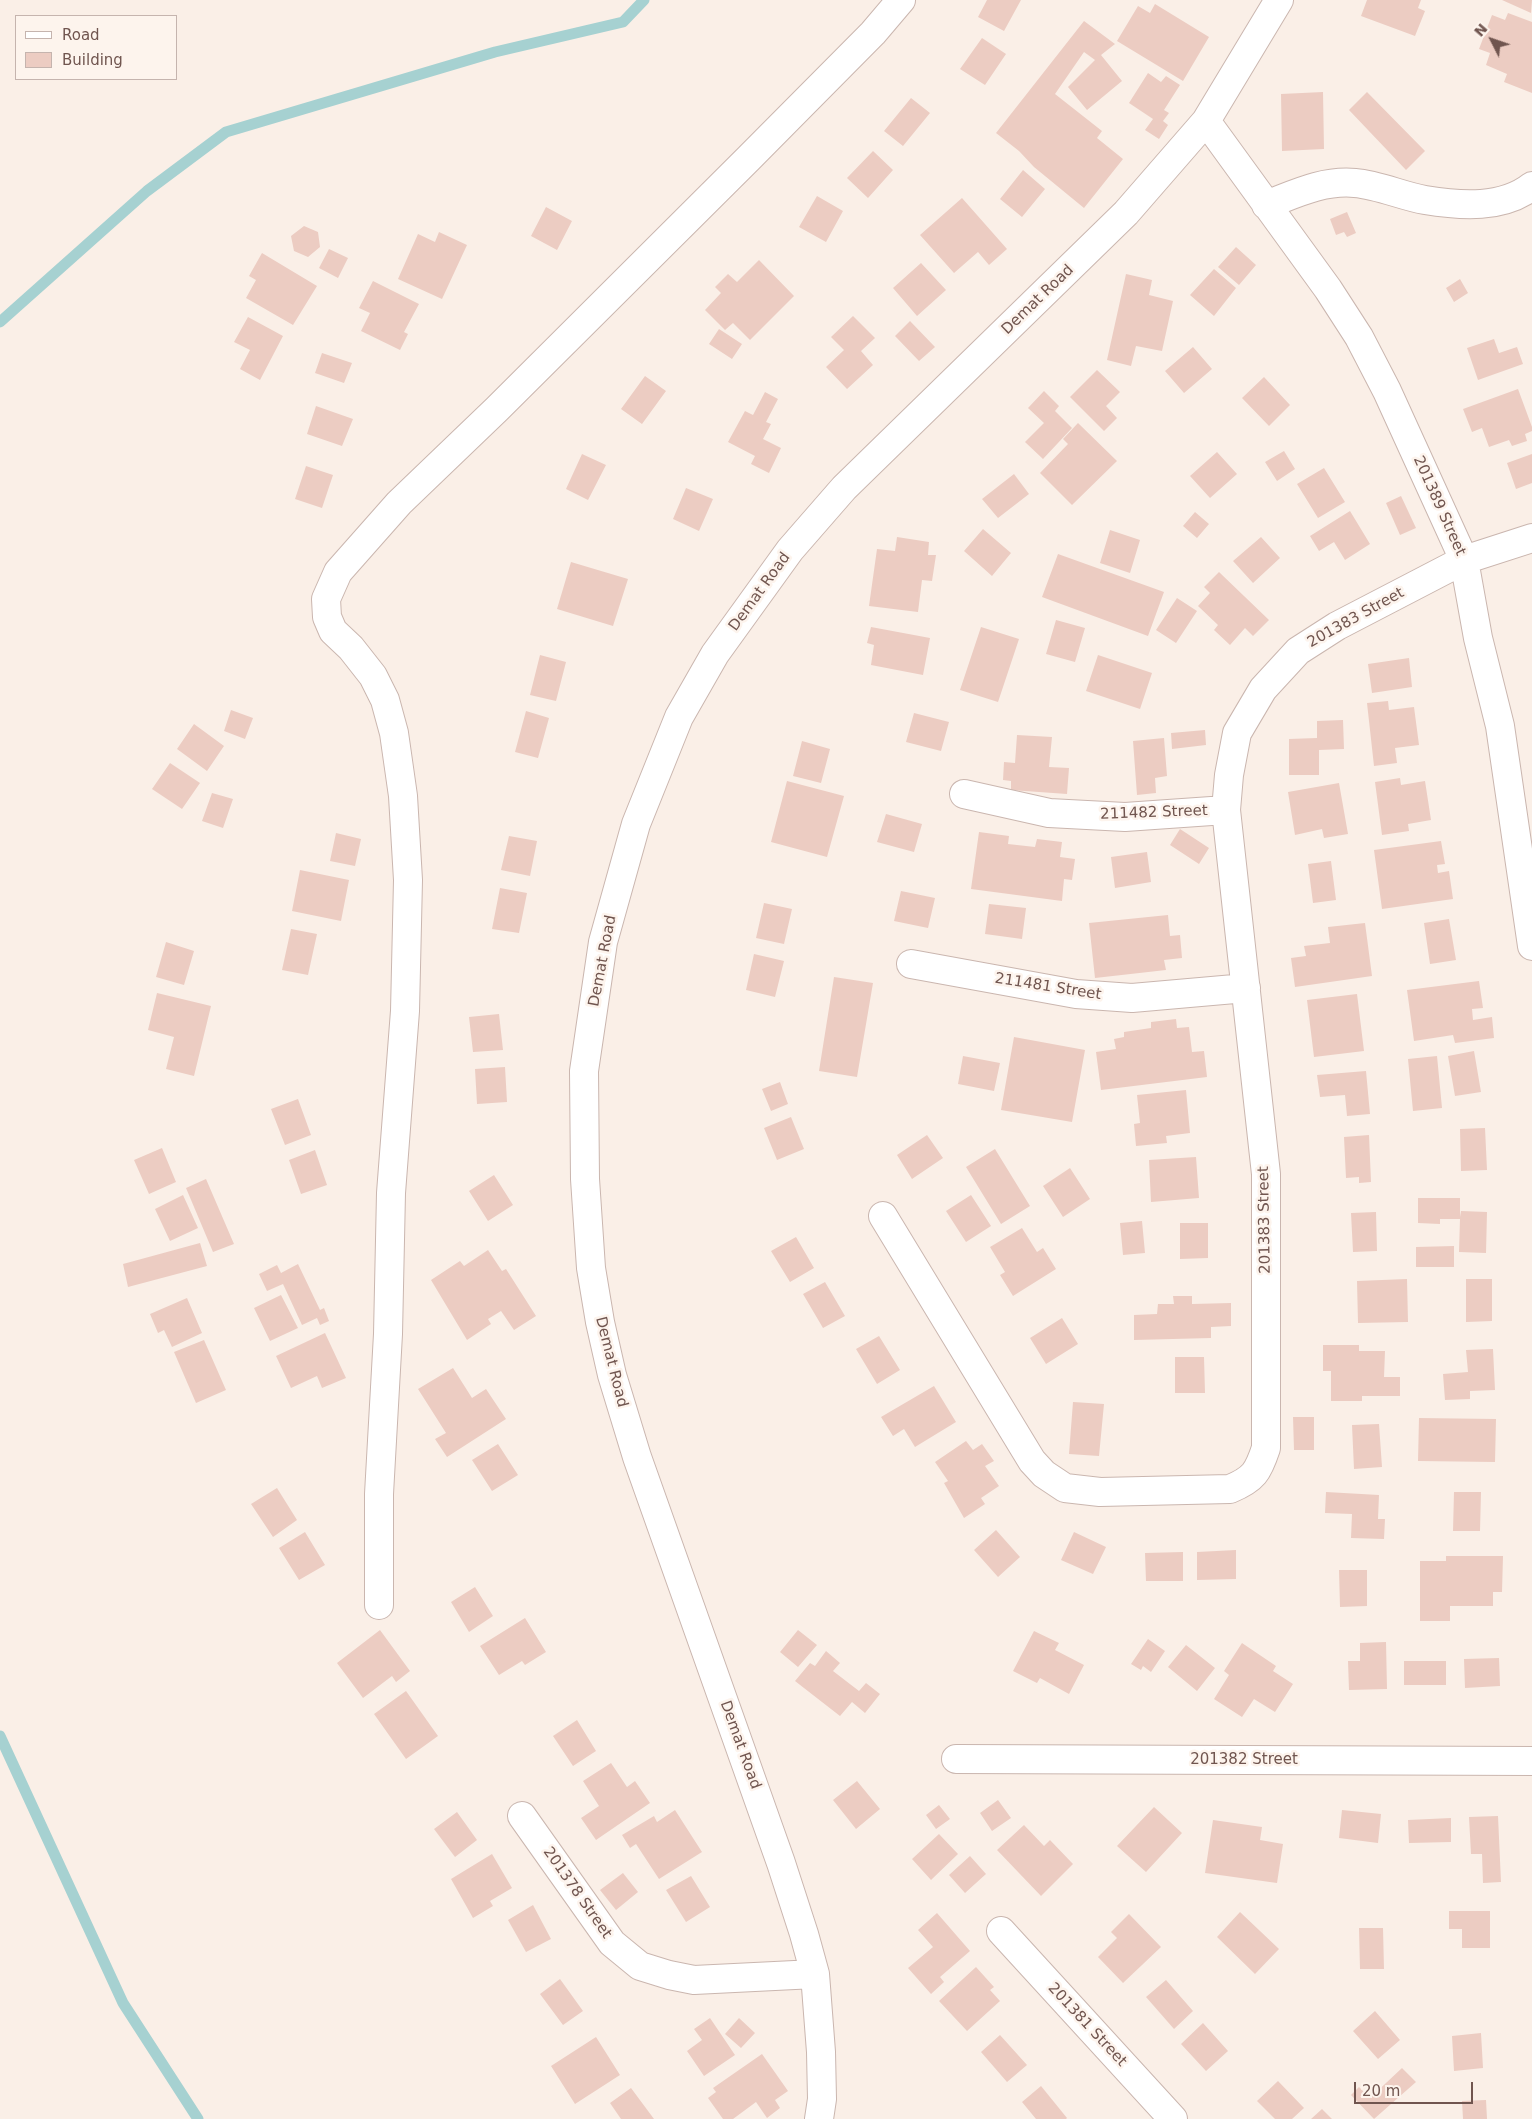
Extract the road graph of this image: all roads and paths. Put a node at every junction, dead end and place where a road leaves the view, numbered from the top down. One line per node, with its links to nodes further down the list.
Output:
1 (901, 0): 14 (street)
2 (1279, 0): 3 (street, Demat Road)
3 (1206, 121): 5 (street, 201389 Street); 19 (street, Demat Road)
4 (1532, 186): 5 (street)
5 (1266, 205): 7 (street, 201389 Street)
6 (1532, 538): 7 (street, 201383 Street)
7 (1464, 560): 9 (street, 201383 Street); 10 (street, 201389 Street)
8 (964, 794): 9 (street, 211482 Street)
9 (1226, 810): 12 (street, 201383 Street)
10 (1532, 946)
11 (911, 964): 12 (street, 211481 Street)
12 (1246, 988): 13 (street, 201383 Street)
13 (883, 1216)
14 (380, 1605)
15 (956, 1759): 16 (street, 201382 Street)
16 (1532, 1761)
17 (522, 1816): 19 (street, 201378 Street)
18 (1001, 1931): 21 (street, 201381 Street)
19 (815, 1974): 20 (street, Demat Road)
20 (819, 2119)
21 (1174, 2119)

